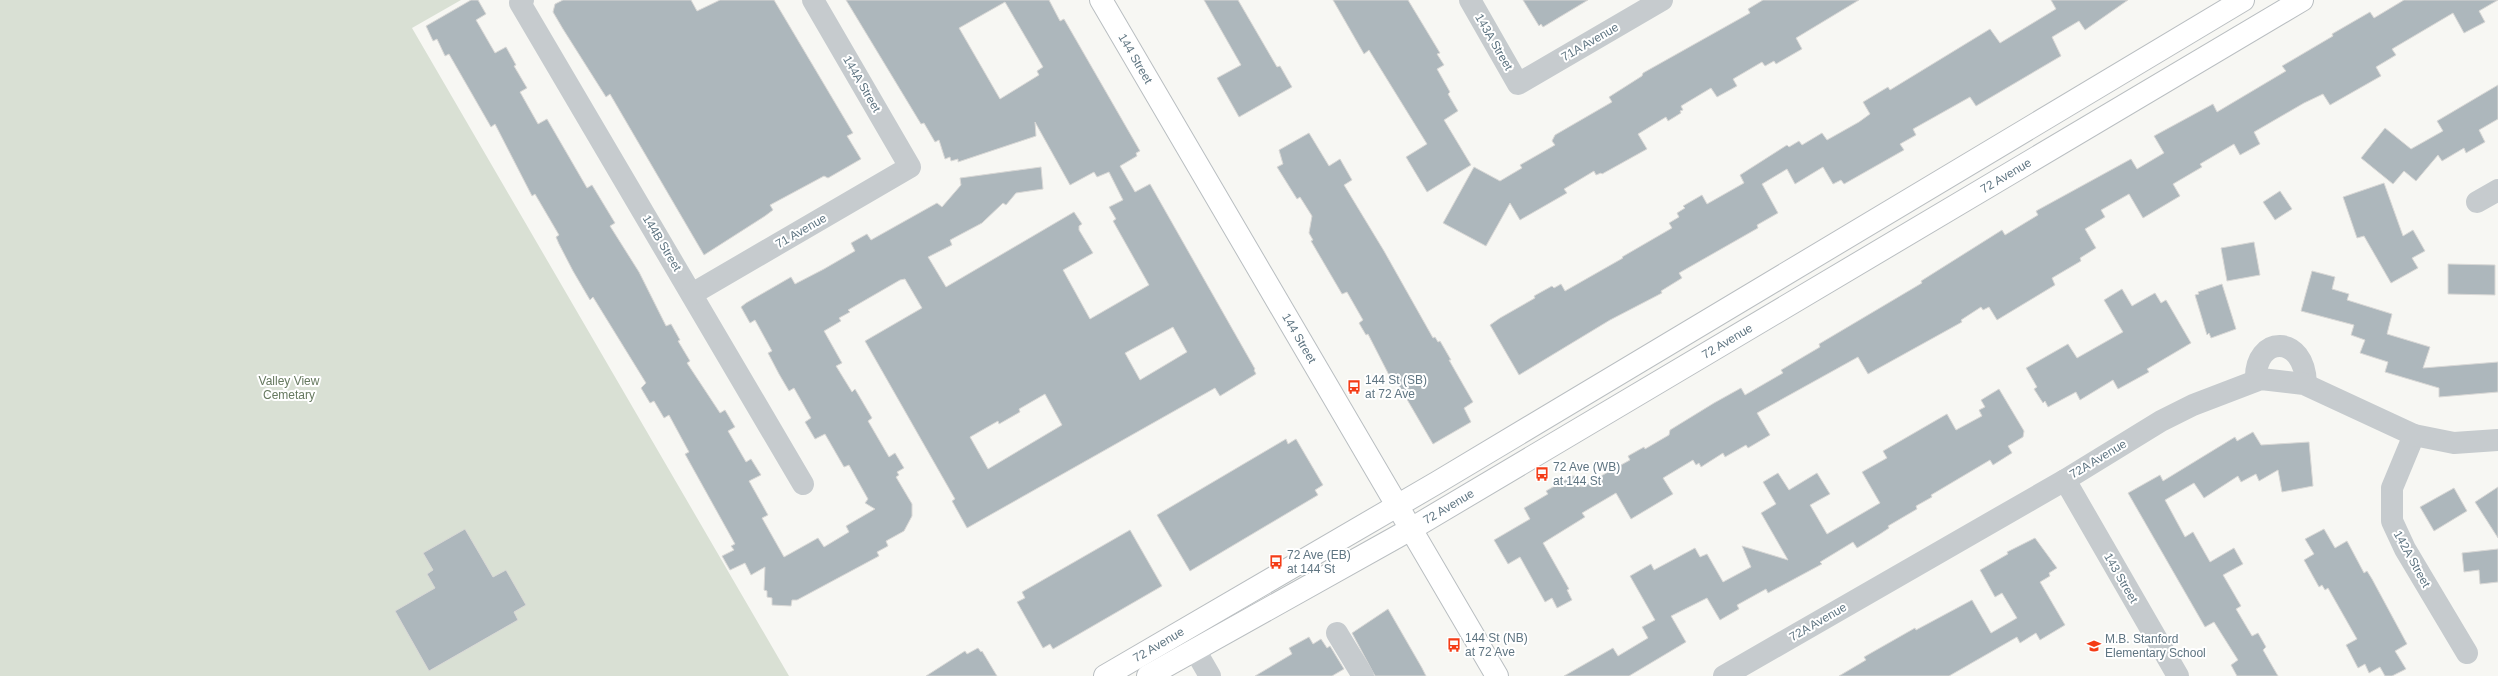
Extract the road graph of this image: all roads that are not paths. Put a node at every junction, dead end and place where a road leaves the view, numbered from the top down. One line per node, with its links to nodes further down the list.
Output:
1 (814, 0): 9 (street, 144A Street)
2 (1101, 0): 19 (main road, 144 Street)
3 (1470, 0): 8 (street, 143A Street)
4 (1662, 0): 8 (street, 71A Avenue)
5 (2243, 0): 19 (main road, 72 Avenue)
6 (2302, 0): 20 (main road, 72 Avenue)
7 (521, 1): 12 (street, 144B Street)
8 (1518, 84)
9 (910, 167): 12 (street, 71 Avenue)
10 (2498, 190): 11 (street)
11 (2476, 202)
12 (692, 294): 18 (street, 144B Street)
13 (2256, 380): 14 (street, 72A Avenue); 14 (street); 17 (street, 72A Avenue)
14 (2306, 384): 15 (street, 72A Avenue)
15 (2414, 435): 16 (street, 72A Avenue); 23 (street, 142A Street)
16 (2498, 440)
17 (2065, 480): 29 (street, 72A Avenue); 30 (street, 143 Street)
18 (803, 484)
19 (1397, 506): 20 (main road, 144 Street); 24 (main road, 72 Avenue)
20 (1411, 529): 22 (main road, 72 Avenue); 28 (main road, 144 Street)
21 (1337, 633): 27 (street)
22 (1194, 650): 25 (main road, 72 Avenue); 26 (street)
23 (2467, 653)
24 (1105, 676)
25 (1148, 676)
26 (1210, 676)
27 (1363, 676)
28 (1497, 676)
29 (1724, 676)
30 (2178, 676)

